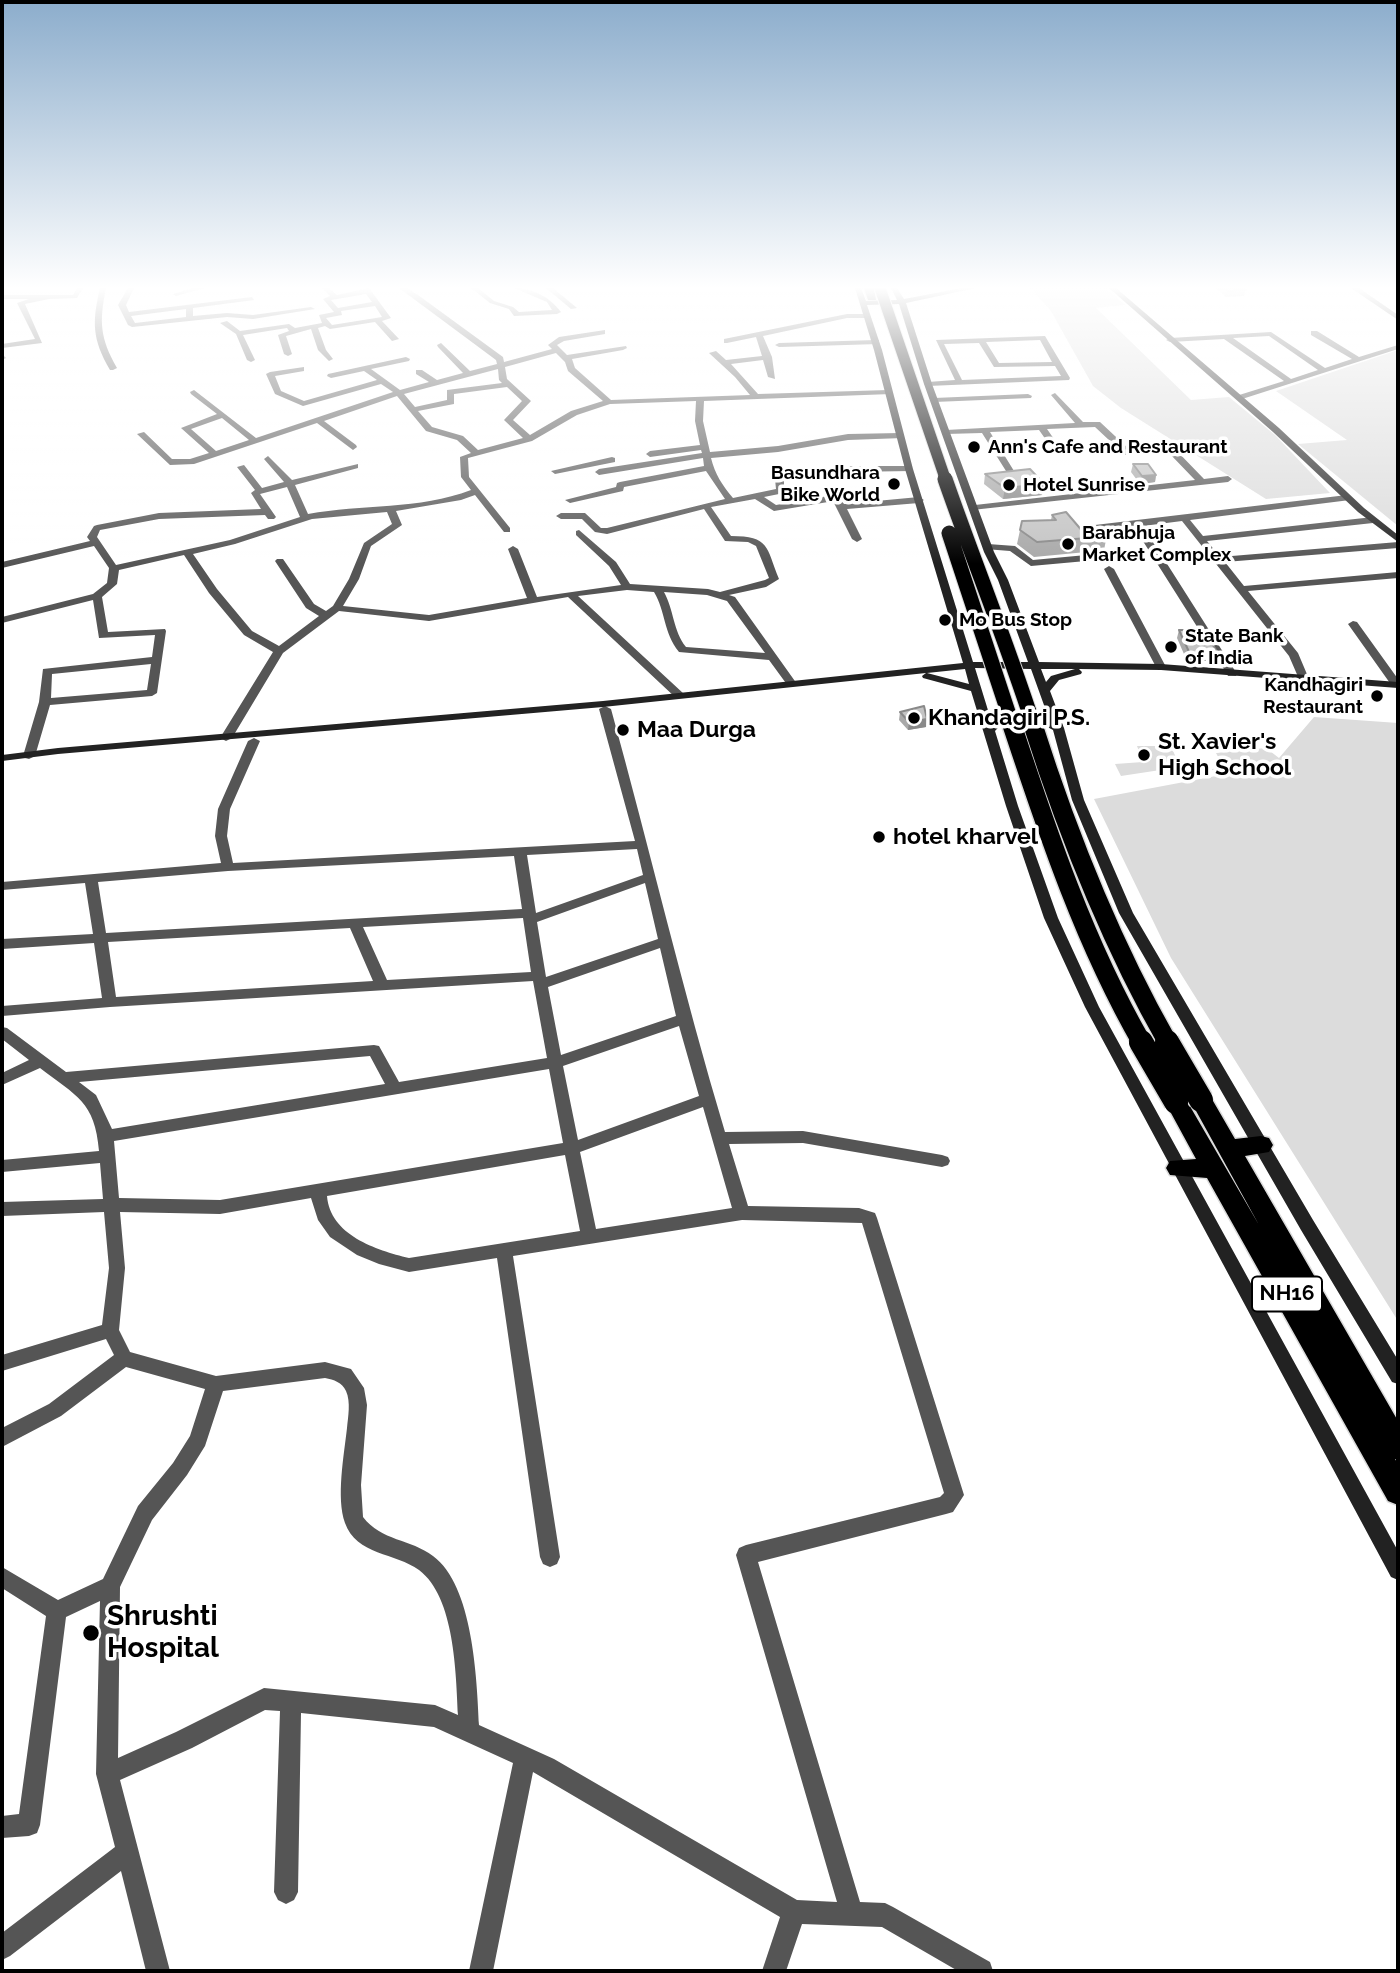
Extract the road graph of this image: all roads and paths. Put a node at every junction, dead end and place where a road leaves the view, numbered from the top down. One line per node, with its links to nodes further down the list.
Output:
1 (273, 380): 16 (street)
2 (431, 380): 20 (street)
3 (448, 380): 20 (street)
4 (503, 380): 22 (street)
5 (584, 380): 32 (street)
6 (740, 380): 27 (street)
7 (885, 380): 24 (street)
8 (892, 380): 158 (highway, NH16, bridge)
9 (911, 380): 158 (highway, NH16, bridge)
10 (927, 380): 21 (street)
11 (959, 380): 19 (street)
12 (1029, 380): 17 (street)
13 (1218, 380): 30 (street)
14 (1287, 380): 18 (street)
15 (1296, 380): 18 (street)
16 (383, 381): 25 (street)
17 (1012, 381): 19 (street)
18 (1290, 382): 30 (street)
19 (960, 383): 21 (street)
20 (437, 384): 25 (street)
21 (928, 384): 31 (street)
22 (507, 385): 33 (street); 42 (street)
23 (194, 392): 34 (street)
24 (888, 392): 27 (street); 41 (street)
25 (399, 393): 33 (street); 35 (street)
26 (1055, 395): 36 (street)
27 (755, 396): 29 (street)
28 (1028, 396): 31 (street)
29 (700, 398): 32 (street); 45 (street)
30 (1239, 398): 63 (street)
31 (934, 400): 39 (street)
32 (610, 402): 42 (street)
33 (412, 411): 48 (street)
34 (223, 415): 43 (street); 47 (street)
35 (318, 420): 43 (street); 44 (street)
36 (1081, 425): 37 (street); 58 (street)
37 (1041, 427): 38 (street); 46 (street)
38 (985, 430): 39 (street); 55 (street)
39 (946, 432): 69 (street)
40 (141, 434): 47 (street)
41 (900, 436): 45 (street); 53 (street)
42 (529, 439): 48 (street)
43 (255, 441): 47 (street)
44 (353, 447)
45 (705, 451): 52 (street); 54 (street); 56 (street)
46 (1059, 452)
47 (215, 454)
48 (477, 454): 61 (street)
49 (268, 459): 59 (street)
50 (355, 466): 59 (street)
51 (241, 467): 60 (street)
52 (707, 468): 64 (street); 66 (street)
53 (909, 469): 62 (street); 65 (street)
54 (555, 471)
55 (1010, 471)
56 (599, 472)
57 (1228, 479): 58 (street)
58 (1202, 482): 69 (street)
59 (288, 483): 60 (street); 74 (street)
60 (260, 490): 71 (street)
61 (477, 491): 70 (street); 79 (street)
62 (757, 496): 66 (street); 68 (street)
63 (1347, 498): 73 (street); 75 (street)
64 (570, 500)
65 (919, 500): 68 (street); 100 (street)
66 (731, 501): 67 (street)
67 (706, 506): 72 (street); 102 (street)
68 (843, 508): 82 (street)
69 (975, 508): 86 (street)
70 (390, 509): 74 (street); 105 (street)
71 (267, 512): 77 (street); 84 (street)
72 (562, 516)
73 (1183, 517): 76 (street); 81 (street)
74 (305, 518): 77 (street)
75 (1373, 520): 81 (street); 83 (street)
76 (1137, 524): 78 (street); 118 (street)
77 (278, 527): 88 (street)
78 (1095, 528)
79 (507, 530)
80 (579, 533): 96 (street)
81 (1200, 538): 90 (street)
82 (857, 539)
83 (1398, 539)
84 (96, 543): 92 (street); 93 (street)
85 (1398, 545): 90 (street)
86 (988, 547): 89 (street); 98 (street)
87 (513, 549): 104 (street)
88 (187, 552): 93 (street); 111 (street)
89 (1097, 557)
90 (1217, 560): 99 (street)
91 (279, 561): 106 (street)
92 (2, 565)
93 (114, 568): 103 (street)
94 (1109, 569): 114 (street)
95 (1396, 578): 99 (street)
96 (627, 587): 97 (street); 101 (street)
97 (657, 589): 102 (street); 112 (street)
98 (1006, 589): 100 (street); 109 (street)
99 (1241, 589): 120 (street)
100 (947, 593): 110 (street)
101 (570, 594): 104 (street); 125 (street)
102 (722, 595): 112 (street)
103 (97, 596): 107 (street); 113 (street)
104 (533, 600): 105 (street)
105 (337, 608): 106 (street)
106 (326, 616): 111 (street)
107 (2, 620)
108 (1353, 624): 123 (street)
109 (1027, 646): 115 (street); 116 (street)
110 (964, 647): 117 (street); 119 (street)
111 (279, 652): 131 (street)
112 (772, 657): 121 (street)
113 (157, 660): 126 (street); 126 (street)
114 (1161, 667): 116 (street); 118 (street)
115 (1035, 669): 116 (street); 119 (street); 124 (street)
116 (1078, 669): 118 (street); 124 (street)
117 (925, 673): 119 (street); 122 (street)
118 (1232, 674): 120 (street)
119 (973, 676): 129 (street)
120 (1304, 679): 123 (street)
121 (792, 684): 122 (street); 125 (street)
122 (821, 684): 127 (street)
123 (1397, 685)
124 (1044, 691): 128 (street)
125 (680, 696): 130 (street)
126 (45, 702): 133 (street)
127 (605, 709): 130 (street); 135 (street)
128 (1058, 728): 129 (street); 161 (street)
129 (989, 730): 167 (street)
130 (314, 733): 131 (street); 132 (street)
131 (226, 738): 133 (street)
132 (254, 741): 133 (street); 137 (street)
133 (31, 756): 134 (street)
134 (2, 758)
135 (642, 845): 136 (street); 139 (street)
136 (520, 853): 137 (street); 141 (street)
137 (228, 867): 138 (street)
138 (92, 877): 140 (street); 143 (street)
139 (649, 877): 141 (street); 144 (street)
140 (2, 886)
141 (528, 916): 142 (street); 146 (street)
142 (355, 923): 143 (street); 147 (street)
143 (98, 937): 145 (street); 148 (street)
144 (664, 942): 146 (street); 150 (street)
145 (2, 944)
146 (539, 980): 147 (street); 153 (street)
147 (382, 986): 148 (street)
148 (110, 1002): 149 (street)
149 (2, 1011)
150 (684, 1019): 153 (street); 157 (street)
151 (2, 1032): 152 (street)
152 (40, 1062): 154 (street); 155 (street)
153 (557, 1062): 156 (street); 162 (street)
154 (63, 1078): 156 (street); 159 (street)
155 (2, 1079)
156 (395, 1089): 159 (street)
157 (707, 1099): 160 (street); 162 (street)
158 (1188, 1101): 164 (highway, NH16)
159 (106, 1136): 163 (street)
160 (719, 1138): 165 (street); 171 (street)
161 (1261, 1145): 164 (highway); 177 (street)
162 (573, 1148): 168 (street); 172 (street)
163 (108, 1156): 166 (street); 169 (street)
164 (1222, 1159): 167 (highway); 180 (highway, NH16); 181 (highway, NH16)
165 (942, 1161)
166 (2, 1166)
167 (1178, 1168): 183 (street)
168 (318, 1191): 169 (street); 173 (street)
169 (113, 1205): 170 (street); 174 (street)
170 (2, 1209)
171 (742, 1213): 172 (street); 195 (street)
172 (589, 1237): 173 (street)
173 (504, 1250): 182 (street)
174 (110, 1330): 175 (street); 176 (street)
175 (124, 1358): 178 (street); 179 (street)
176 (2, 1363)
177 (1398, 1376)
178 (216, 1384): 185 (street); 188 (street)
179 (2, 1438)
180 (1398, 1447)
181 (1398, 1491)
182 (550, 1557)
183 (1398, 1570)
184 (2, 1577): 186 (street)
185 (110, 1586): 186 (street); 190 (street)
186 (57, 1611): 191 (street)
187 (291, 1702): 188 (street); 190 (street); 193 (street)
188 (468, 1732): 189 (street)
189 (525, 1757): 194 (street); 198 (street)
190 (107, 1774): 192 (street)
191 (2, 1827)
192 (127, 1852): 196 (street); 197 (street)
193 (286, 1892)
194 (794, 1912): 195 (street); 199 (street)
195 (852, 1914): 200 (street)
196 (2, 1948)
197 (158, 1971)
198 (481, 1971)
199 (774, 1971)
200 (981, 1971)

